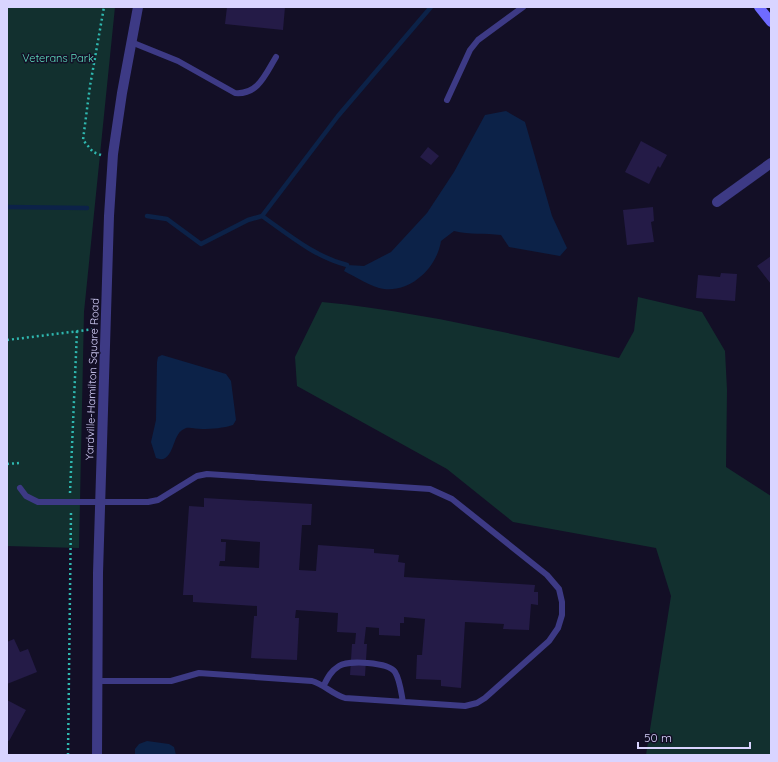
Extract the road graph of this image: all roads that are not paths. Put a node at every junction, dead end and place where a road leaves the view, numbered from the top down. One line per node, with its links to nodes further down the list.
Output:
1 (138, 7): 5 (street, Yardville-Hamilton Square Road)
2 (523, 7): 7 (lane)
3 (759, 7): 4 (main road)
4 (771, 22)
5 (131, 42): 6 (lane); 11 (street, Yardville-Hamilton Square Road)
6 (276, 57)
7 (447, 100)
8 (771, 163): 9 (street)
9 (717, 202)
10 (20, 488): 11 (lane)
11 (100, 502): 12 (street, Yardville-Hamilton Square Road); 14 (lane)
12 (97, 681): 13 (lane); 15 (street, Yardville-Hamilton Square Road)
13 (324, 685): 14 (lane); 14 (lane)
14 (403, 702)
15 (97, 755)

